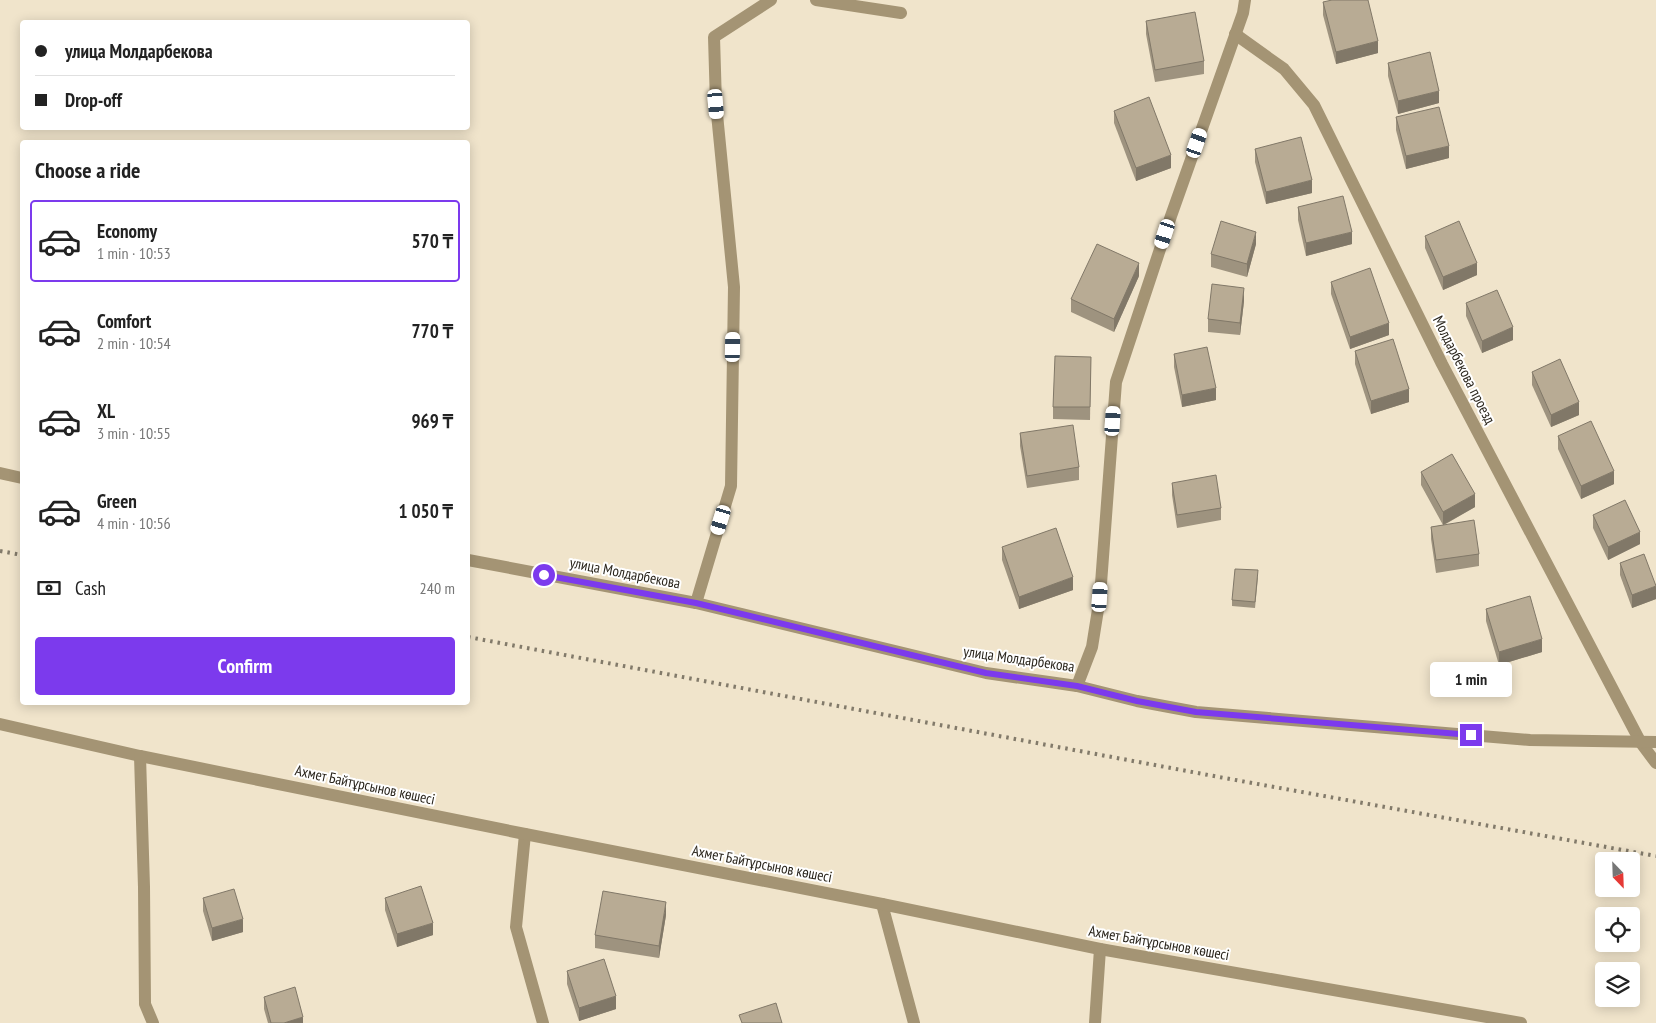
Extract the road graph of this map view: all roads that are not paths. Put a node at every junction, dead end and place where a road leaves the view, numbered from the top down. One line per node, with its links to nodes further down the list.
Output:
1 (771, 0): 9 (street)
2 (816, 0): 4 (street)
3 (1245, 0): 5 (street, улица Молдарбекова)
4 (901, 13)
5 (1235, 34): 10 (street, улица Молдарбекова); 13 (street, Молдарбекова проезд)
6 (0, 474): 7 (street)
7 (20, 478)
8 (470, 560): 9 (street, улица Молдарбекова)
9 (696, 603): 10 (street, улица Молдарбекова)
10 (1077, 686): 13 (street)
11 (0, 724): 14 (street, Ахмет Байтұрсынов көшесі)
12 (1656, 742): 13 (street)
13 (1641, 743): 15 (street, Молдарбекова проезд)
14 (140, 756): 16 (street, Ахмет Байтұрсынов көшесі); 19 (street)
15 (1656, 763)
16 (525, 834): 17 (street, Ахмет Байтұрсынов көшесі); 20 (street)
17 (882, 904): 18 (street, Ахмет Байтұрсынов көшесі); 21 (street)
18 (1100, 949): 22 (street); 23 (street, Ахмет Байтұрсынов көшесі)
19 (153, 1023)
20 (543, 1023)
21 (914, 1023)
22 (1094, 1023)
23 (1521, 1023)

